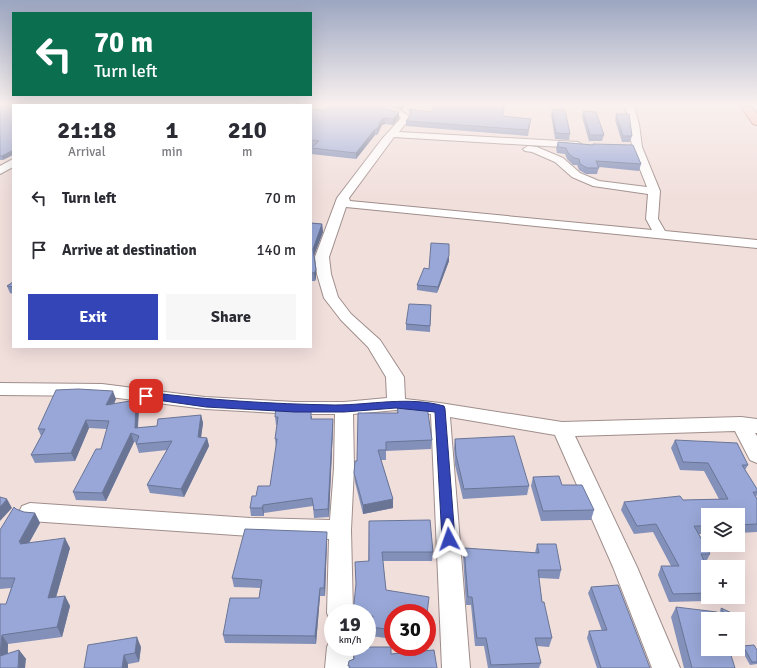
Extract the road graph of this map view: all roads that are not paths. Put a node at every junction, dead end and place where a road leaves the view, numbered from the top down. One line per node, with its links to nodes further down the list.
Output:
1 (391, 135): 11 (street)
2 (425, 135): 5 (street)
3 (636, 135): 7 (street)
4 (498, 145): 10 (street)
5 (588, 145)
6 (624, 146): 7 (street)
7 (637, 147): 10 (street)
8 (12, 163): 9 (street)
9 (0, 171)
10 (654, 191): 12 (street)
11 (343, 201): 12 (street); 15 (street)
12 (660, 234): 13 (street)
13 (757, 244)
14 (0, 389): 16 (street)
15 (396, 404): 16 (street); 17 (street)
16 (344, 408): 22 (street)
17 (440, 409): 19 (street); 26 (street)
18 (749, 425): 19 (street); 20 (street)
19 (562, 429): 27 (street)
20 (757, 456)
21 (30, 512): 22 (street)
22 (340, 530): 23 (street)
23 (340, 604)
24 (340, 656): 25 (street)
25 (339, 668)
26 (456, 668)
27 (666, 668)

